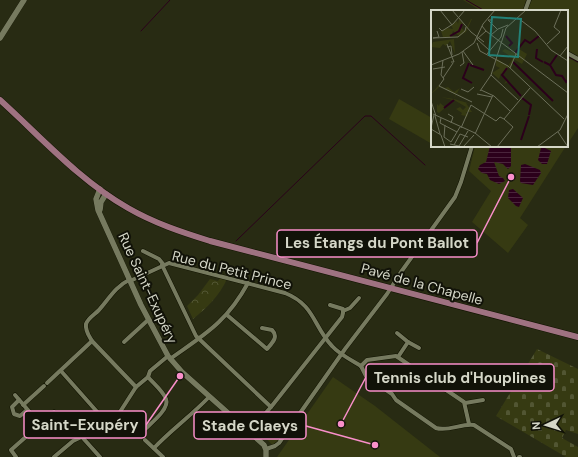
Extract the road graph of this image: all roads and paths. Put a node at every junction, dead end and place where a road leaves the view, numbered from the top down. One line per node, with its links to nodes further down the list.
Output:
1 (24, 0): 4 (street)
2 (529, 0): 3 (street)
3 (526, 10)
4 (0, 38)
5 (568, 54): 6 (street)
6 (578, 59)
7 (0, 95): 9 (main road)
8 (0, 100): 9 (main road)
9 (16, 114): 11 (main road, Pavé de la Chapelle)
10 (472, 147): 18 (street)
11 (100, 190): 12 (main road, Pavé de la Chapelle); 13 (street, Rue Saint-Exupéry)
12 (106, 194): 13 (street); 18 (main road, Pavé de la Chapelle)
13 (102, 216): 16 (street, Rue Saint-Exupéry)
14 (143, 251): 15 (street)
15 (162, 265): 16 (street); 17 (street, Rue du Petit Prince); 28 (street)
16 (130, 280): 23 (street, Rue Saint-Exupéry); 29 (street)
17 (248, 283): 22 (street); 27 (street, Rue du Petit Prince)
18 (391, 288): 26 (main road, Pavé de la Chapelle); 33 (street)
19 (358, 298): 21 (street)
20 (330, 305): 21 (street)
21 (343, 311): 27 (street)
22 (227, 315): 24 (street); 28 (street)
23 (148, 320): 30 (street); 34 (street, Rue Saint-Exupéry)
24 (262, 328)
25 (397, 333): 31 (street)
26 (578, 337)
27 (326, 338): 33 (street, Rue du Petit Prince); 48 (street)
28 (199, 340): 34 (street); 48 (street)
29 (92, 341): 37 (street); 40 (street)
30 (124, 342)
31 (408, 342): 32 (street); 35 (street)
32 (419, 348)
33 (342, 354): 36 (street, Rue du Petit Prince); 59 (street)
34 (169, 357): 39 (street); 43 (street, Rue Saint-Exupéry)
35 (398, 357): 36 (street); 41 (street)
36 (360, 366): 54 (street, Rue du Petit Prince)
37 (61, 371): 47 (street); 52 (street)
38 (457, 372): 41 (street)
39 (148, 377): 40 (street); 51 (street)
40 (136, 387): 51 (street)
41 (446, 390): 46 (street)
42 (15, 395): 44 (street)
43 (209, 396): 55 (street, Rue Saint-Exupéry); 58 (street)
44 (19, 400): 47 (street); 49 (street)
45 (483, 400): 46 (street)
46 (465, 403): 54 (street)
47 (23, 405): 49 (street)
48 (271, 407): 55 (street)
49 (27, 410): 53 (street)
50 (54, 412): 53 (street)
51 (119, 414): 52 (street)
52 (107, 423): 56 (street)
53 (40, 424): 60 (street)
54 (469, 424): 65 (street)
55 (249, 432): 59 (street, Rue Saint-Exupéry)
56 (82, 437): 61 (street); 62 (street)
57 (145, 440): 58 (street)
58 (154, 448): 63 (street)
59 (266, 449): 64 (street)
60 (16, 457)
61 (54, 457)
62 (100, 457)
63 (163, 457)
64 (266, 457)
65 (513, 457)

